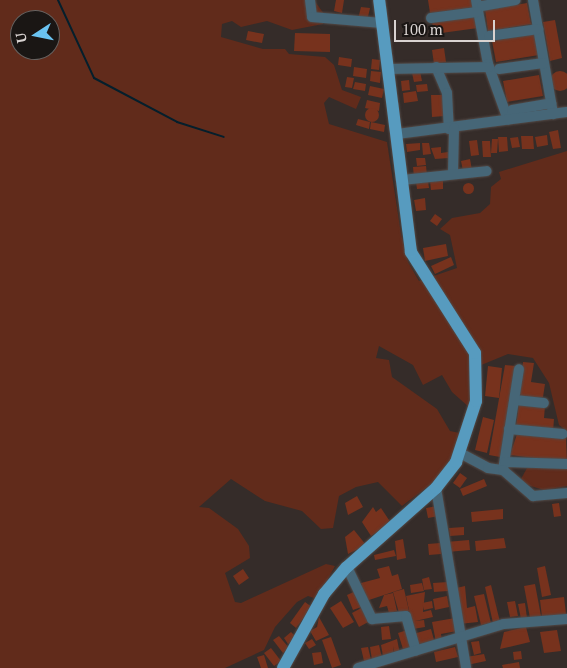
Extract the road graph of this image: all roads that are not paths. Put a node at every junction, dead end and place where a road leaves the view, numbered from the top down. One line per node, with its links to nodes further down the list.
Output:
1 (310, 0): 7 (street)
2 (379, 0): 7 (main road)
3 (515, 0): 5 (street)
4 (533, 0): 8 (street)
5 (478, 6): 6 (street); 12 (street)
6 (431, 18)
7 (382, 23): 13 (main road)
8 (539, 28): 9 (street); 10 (street)
9 (489, 36)
10 (544, 63): 12 (street); 14 (street)
11 (436, 67): 12 (street); 13 (street); 18 (street)
12 (494, 68): 17 (street)
13 (388, 69): 19 (main road)
14 (552, 108): 15 (street); 16 (street); 17 (street)
15 (512, 110)
16 (567, 112)
17 (508, 120): 18 (street)
18 (452, 128): 19 (street); 21 (street)
19 (397, 134): 22 (main road)
20 (487, 171): 21 (street)
21 (454, 173): 22 (street)
22 (402, 180): 28 (main road)
23 (519, 369): 24 (street)
24 (515, 400): 25 (street); 26 (street)
25 (544, 403)
26 (509, 428): 27 (street); 30 (street)
27 (563, 434)
28 (460, 454): 30 (street); 31 (main road)
29 (567, 464): 30 (street)
30 (504, 466): 32 (street)
31 (436, 488): 33 (main road); 35 (street)
32 (567, 493)
33 (347, 567): 36 (street); 38 (main road)
34 (567, 619): 35 (street)
35 (460, 636): 36 (street); 40 (street)
36 (416, 651): 37 (street)
37 (377, 666): 39 (street)
38 (283, 668)
39 (358, 668)
40 (466, 668)

